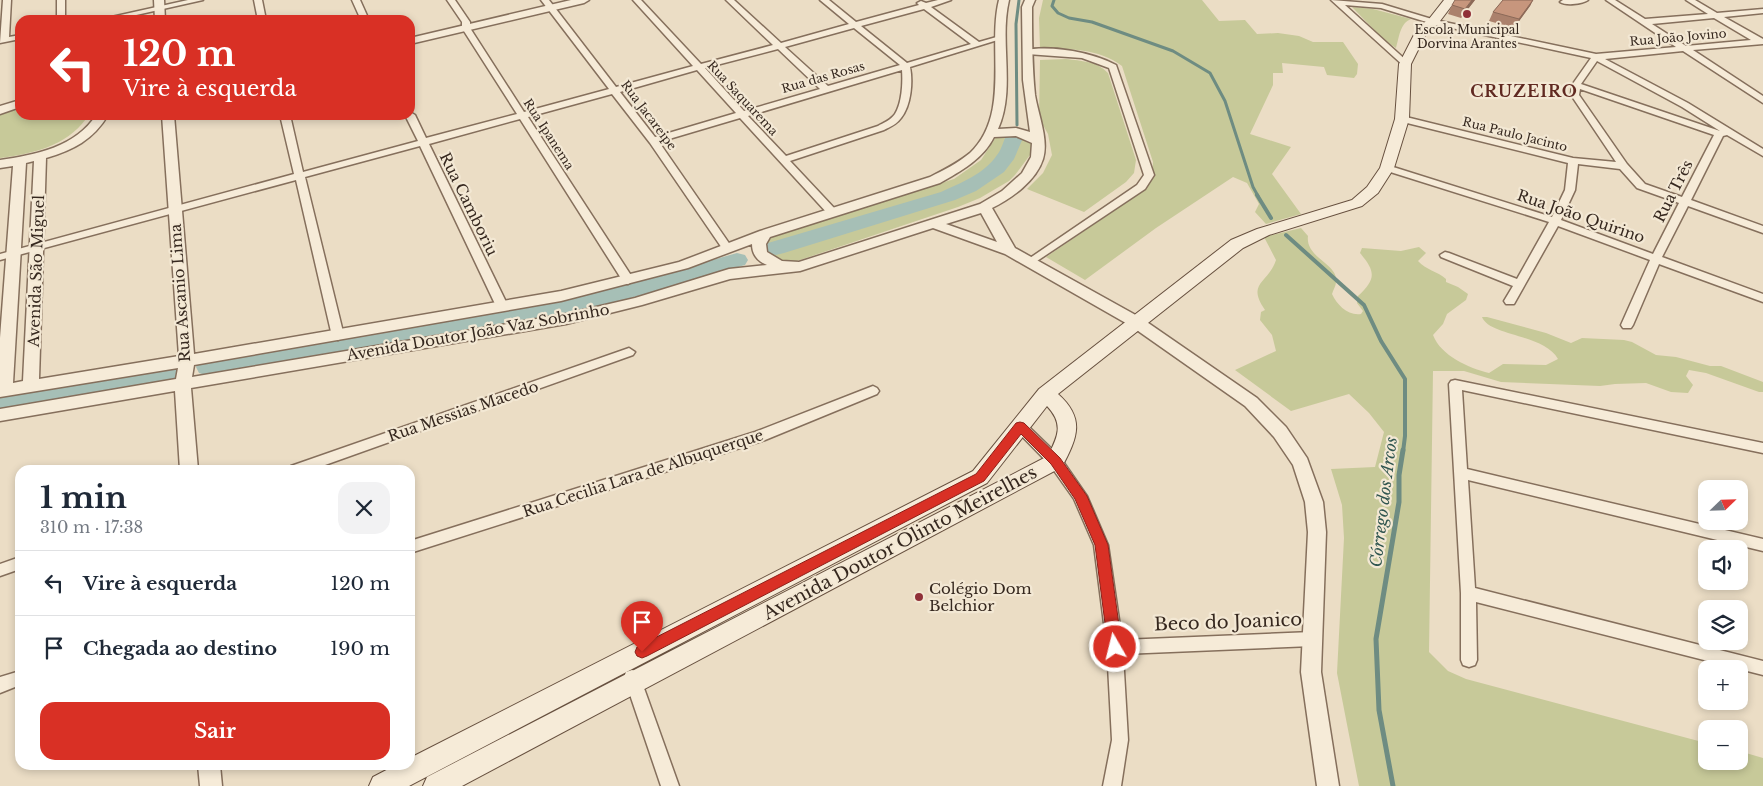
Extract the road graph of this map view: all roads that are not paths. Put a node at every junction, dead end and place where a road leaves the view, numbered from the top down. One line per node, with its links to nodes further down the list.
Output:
1 (7, 0): 39 (street)
2 (61, 0): 26 (street)
3 (199, 0): 22 (street)
4 (258, 0): 28 (street)
5 (356, 0): 29 (street)
6 (451, 0): 33 (street, Rua Ipanema)
7 (562, 0): 23 (street)
8 (584, 0): 23 (street)
9 (637, 0): 48 (street, Rua Saquarema)
10 (730, 0): 42 (street)
11 (824, 0): 34 (street)
12 (916, 0): 24 (street)
13 (947, 0): 24 (street)
14 (1004, 0): 37 (street, Avenida Doutor João Vaz Sobrinho)
15 (1030, 0): 44 (street, Avenida Doutor João Vaz Sobrinho)
16 (1450, 0): 31 (main road)
17 (1584, 0): 21 (street)
18 (1610, 0): 32 (street)
19 (1690, 0): 30 (street)
20 (1336, 1): 31 (street); 46 (street)
21 (1564, 2)
22 (159, 4): 27 (street)
23 (547, 4): 33 (street); 51 (street, Rua Jacareipe)
24 (925, 6): 34 (street); 41 (street)
25 (1763, 11): 30 (street)
26 (61, 15)
27 (120, 15)
28 (261, 15)
29 (363, 15)
30 (1716, 16): 32 (street); 40 (street)
31 (1433, 22): 45 (street); 46 (main road)
32 (1644, 22): 43 (street)
33 (466, 25): 35 (street); 38 (street); 56 (street, Rua Ipanema)
34 (855, 25): 42 (street); 47 (street)
35 (415, 34)
36 (15, 38): 39 (street)
37 (1000, 38): 41 (street, Rua das Rosas); 63 (street, Avenida Doutor João Vaz Sobrinho)
38 (415, 40)
39 (2, 41)
40 (1762, 42): 43 (street, Rua João Jovino)
41 (978, 45): 47 (street, Rua das Rosas)
42 (779, 46): 48 (street); 50 (street)
43 (1683, 48): 45 (street, Rua João Jovino); 52 (street)
44 (1027, 52): 66 (street, Avenida Doutor João Vaz Sobrinho); 90 (street)
45 (1596, 57): 49 (street); 62 (street)
46 (1405, 64): 57 (main road)
47 (906, 66): 50 (street, Rua das Rosas); 69 (street)
48 (699, 68): 51 (street); 55 (street, Rua Saquarema)
49 (1576, 85): 62 (street); 73 (street)
50 (826, 89): 55 (street, Rua das Rosas)
51 (614, 90): 56 (street); 64 (street, Rua Jacareipe)
52 (1763, 100)
53 (15, 105): 54 (street)
54 (0, 110)
55 (742, 114): 64 (street, Rua das Rosas); 69 (street, Rua Saquarema)
56 (522, 116): 65 (street); 93 (street, Rua Ipanema)
57 (1402, 119): 71 (street, Rua Paulo Jacinto); 74 (main road)
58 (100, 120): 68 (street)
59 (168, 120): 78 (street, Rua Ascanio Lima)
60 (286, 120): 75 (street)
61 (412, 120): 65 (street, Rua Camboriu)
62 (1724, 132): 67 (street); 76 (street, Rua Três)
63 (991, 134): 66 (street); 79 (street, Avenida Doutor João Vaz Sobrinho)
64 (653, 141): 85 (street, Rua Jacareipe)
65 (423, 142): 75 (street); 97 (street, Rua Camboriu)
66 (1038, 142): 77 (street, Avenida Doutor João Vaz Sobrinho)
67 (1763, 153)
68 (40, 156): 70 (street); 84 (street, Avenida São Miguel)
69 (784, 160): 79 (street, Rua Saquarema)
70 (20, 161): 72 (street); 88 (street, Avenida São Miguel)
71 (1574, 161): 73 (street, Rua Paulo Jacinto); 80 (street)
72 (0, 164)
73 (1623, 166): 76 (street)
74 (1387, 168): 80 (street, Rua João Quirino); 98 (main road)
75 (300, 176): 78 (street); 100 (street)
76 (1684, 202): 82 (street); 89 (street, Rua Três)
77 (985, 207): 81 (street, Avenida Doutor João Vaz Sobrinho); 86 (street)
78 (175, 210): 84 (street); 102 (street, Rua Ascanio Lima)
79 (832, 212): 83 (street, Avenida Doutor João Vaz Sobrinho)
80 (1555, 221): 89 (street, Rua João Quirino); 94 (street)
81 (934, 224): 86 (street); 91 (street, Avenida Doutor João Vaz Sobrinho)
82 (1763, 230)
83 (765, 234): 85 (street, Avenida Doutor João Vaz Sobrinho); 91 (street)
84 (36, 247): 88 (street); 104 (street, Avenida São Miguel)
85 (728, 249): 92 (street); 93 (street, Avenida Doutor João Vaz Sobrinho)
86 (1010, 251): 90 (street)
87 (1445, 254): 94 (street)
88 (7, 256): 105 (street, Avenida São Miguel)
89 (1656, 259): 95 (street, Rua João Quirino); 99 (street, Rua Três)
90 (1031, 262): 98 (street)
91 (800, 266): 92 (street, Avenida Doutor João Vaz Sobrinho)
92 (730, 274): 103 (street, Avenida Doutor João Vaz Sobrinho)
93 (628, 280): 97 (street, Avenida Doutor João Vaz Sobrinho)
94 (1519, 284): 96 (street)
95 (1763, 298)
96 (1510, 300)
97 (502, 306): 100 (street, Avenida Doutor João Vaz Sobrinho)
98 (1136, 322): 107 (main road); 122 (street)
99 (1626, 325)
100 (338, 336): 102 (street, Avenida Doutor João Vaz Sobrinho)
101 (629, 352): 113 (street, Rua Messias Macedo)
102 (186, 360): 103 (street, Rua Ascanio Lima); 104 (street, Avenida Doutor João Vaz Sobrinho)
103 (183, 383): 108 (street, Avenida Doutor João Vaz Sobrinho); 112 (street, Rua Ascanio Lima)
104 (31, 386): 105 (street, Avenida Doutor João Vaz Sobrinho)
105 (2, 391)
106 (873, 391): 115 (street, Rua Cecilia Lara de Albuquerque)
107 (1046, 394): 109 (main road, Avenida Doutor Olinto Meirelhes); 111 (main road, Avenida Doutor Olinto Meirelhes)
108 (0, 415)
109 (1020, 426): 111 (street); 118 (main road, Avenida Doutor Olinto Meirelhes)
110 (1763, 448): 114 (street)
111 (1056, 461): 120 (main road, Avenida Doutor Olinto Meirelhes); 123 (street)
112 (189, 465)
113 (310, 465)
114 (1461, 473): 116 (street); 121 (street)
115 (415, 545)
116 (1763, 545)
117 (15, 565): 119 (street)
118 (806, 567): 120 (main road); 124 (main road, Avenida Doutor Olinto Meirelhes)
119 (0, 570)
120 (819, 585): 128 (main road, Avenida Doutor Olinto Meirelhes)
121 (1468, 593): 125 (street); 126 (street)
122 (1312, 639): 123 (street, Beco do Joanico); 139 (street)
123 (1115, 647): 138 (street)
124 (626, 660): 128 (street); 130 (main road, Avenida Doutor Olinto Meirelhes)
125 (1469, 660)
126 (1763, 668)
127 (15, 680): 129 (street)
128 (634, 682): 134 (main road, Avenida Doutor Olinto Meirelhes); 137 (street)
129 (0, 685)
130 (438, 757): 131 (main road, Avenida Doutor Olinto Meirelhes); 134 (main road)
131 (415, 769)
132 (209, 770): 135 (street)
133 (413, 770): 136 (main road, Avenida Doutor Olinto Meirelhes)
134 (441, 784)
135 (211, 786)
136 (382, 786)
137 (670, 786)
138 (1112, 786)
139 (1328, 786)

